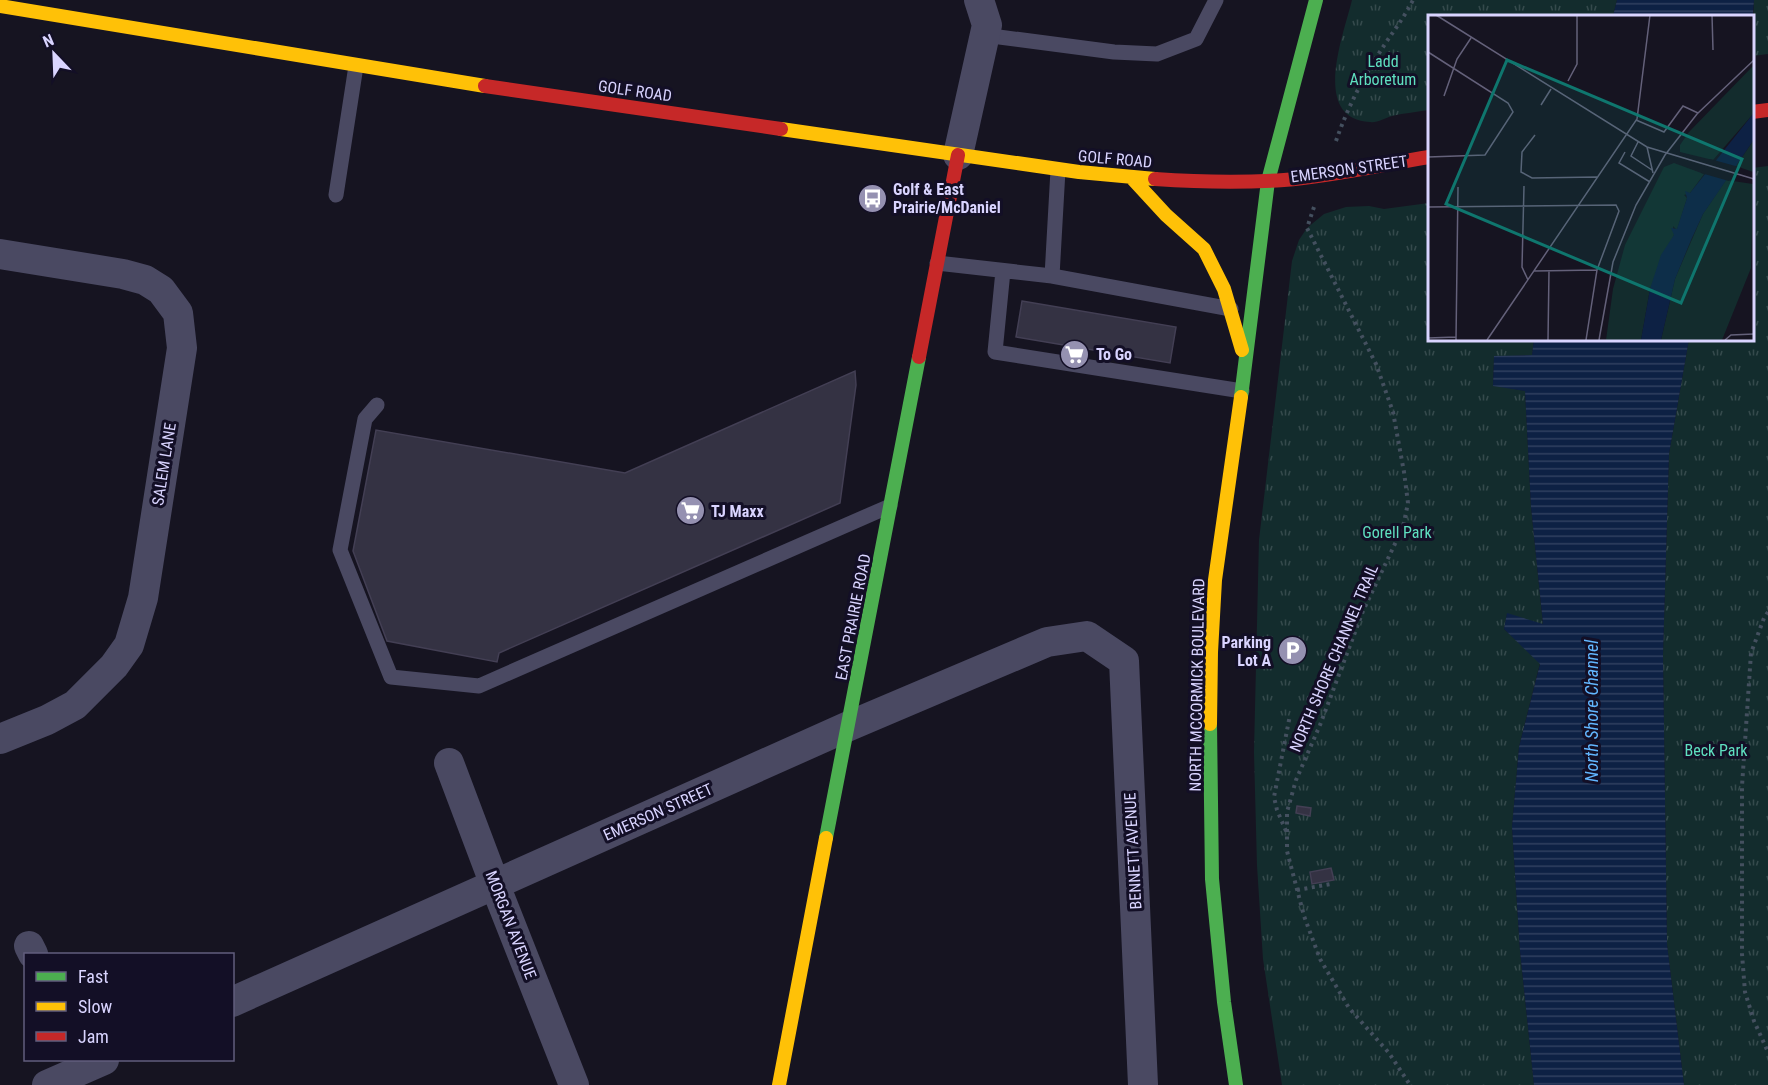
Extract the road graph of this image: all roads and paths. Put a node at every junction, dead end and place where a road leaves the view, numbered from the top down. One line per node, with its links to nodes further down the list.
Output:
1 (980, 0): 6 (street)
2 (1216, 0): 6 (lane)
3 (1316, 0): 15 (main road, NORTH MCCORMICK BOULEVARD)
4 (1413, 0): 9 (path)
5 (0, 6): 7 (main road, GOLF ROAD)
6 (984, 35): 11 (street)
7 (356, 66): 11 (main road, GOLF ROAD); 16 (lane)
8 (1768, 110): 10 (main road)
9 (1346, 112)
10 (1753, 112)
11 (958, 155): 13 (main road, GOLF ROAD); 19 (main road, EAST PRAIRIE ROAD)
12 (1428, 157): 15 (main road, EMERSON STREET)
13 (1058, 170): 14 (main road, GOLF ROAD); 21 (lane)
14 (1131, 177): 15 (main road, GOLF ROAD); 22 (main road)
15 (1269, 181): 23 (main road, NORTH MCCORMICK BOULEVARD)
16 (336, 195)
17 (1307, 228): 34 (path, NORTH SHORE CHANNEL TRAIL)
18 (0, 254): 32 (street, SALEM LANE)
19 (937, 263): 20 (lane); 27 (main road, EAST PRAIRIE ROAD)
20 (1003, 271): 21 (lane); 25 (lane)
21 (1052, 276): 22 (lane)
22 (1230, 309): 23 (lane); 24 (main road)
23 (1252, 312): 24 (main road, NORTH MCCORMICK BOULEVARD)
24 (1246, 362): 25 (main road, NORTH MCCORMICK BOULEVARD)
25 (1242, 391): 45 (main road, NORTH MCCORMICK BOULEVARD)
26 (377, 405): 27 (lane)
27 (891, 505): 31 (main road, EAST PRAIRIE ROAD)
28 (1768, 612): 39 (path)
29 (1087, 636): 31 (street, EMERSON STREET); 44 (street, BENNETT AVENUE)
30 (1290, 715): 34 (path)
31 (849, 726): 36 (street, EMERSON STREET); 43 (main road, EAST PRAIRIE ROAD)
32 (0, 739)
33 (449, 763): 36 (street, MORGAN AVENUE)
34 (1287, 833): 37 (path, NORTH SHORE CHANNEL TRAIL)
35 (1331, 884): 37 (path)
36 (495, 885): 38 (street, EMERSON STREET); 42 (street, MORGAN AVENUE)
37 (1297, 890): 46 (path, NORTH SHORE CHANNEL TRAIL)
38 (234, 1001)
39 (1768, 1052)
40 (86, 1069): 41 (street)
41 (46, 1085)
42 (574, 1085)
43 (779, 1085)
44 (1143, 1085)
45 (1236, 1085)
46 (1410, 1085)

